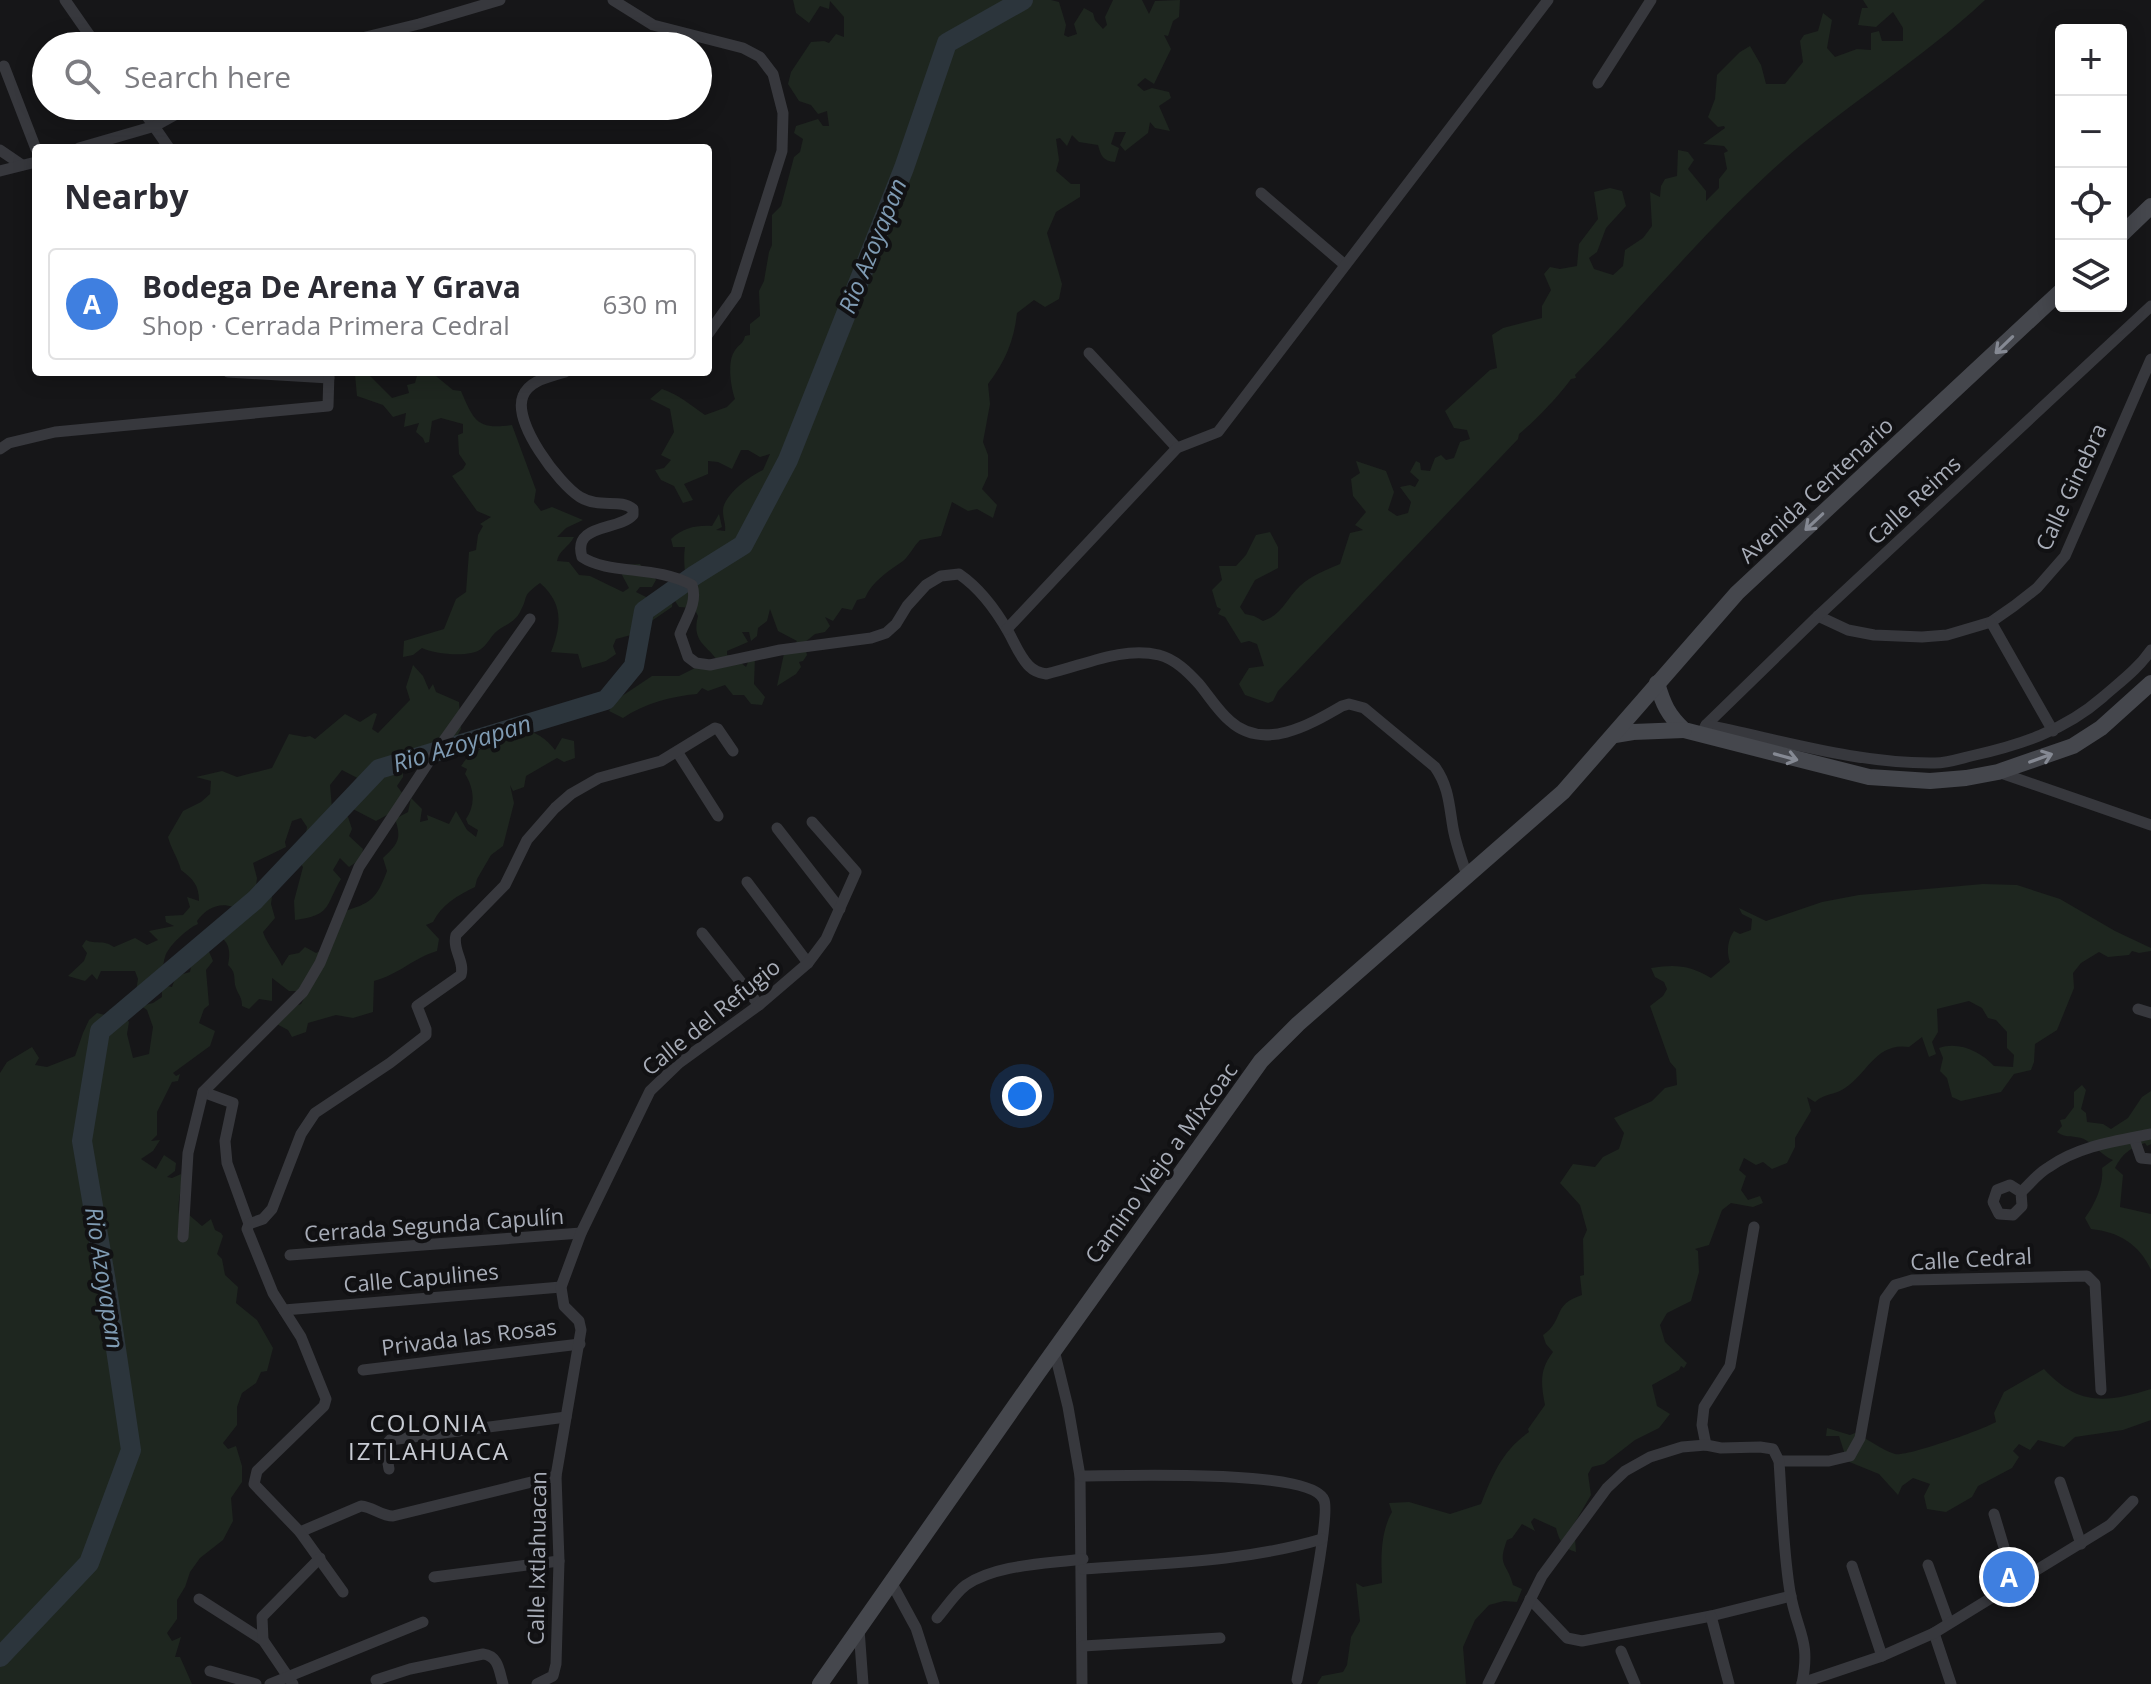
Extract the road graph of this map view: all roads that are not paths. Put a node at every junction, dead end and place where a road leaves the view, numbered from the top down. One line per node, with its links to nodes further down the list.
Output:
1 (65, 0): 6 (street)
2 (500, 0): 7 (street)
3 (613, 0): 8 (street)
4 (1548, 0): 25 (street)
5 (1651, 0): 11 (street)
6 (87, 32)
7 (386, 32)
8 (680, 32)
9 (712, 40): 28 (street)
10 (4, 66): 15 (street)
11 (1598, 83)
12 (150, 120): 14 (street)
13 (166, 120): 14 (street)
14 (155, 126): 16 (street); 17 (street)
15 (34, 144)
16 (93, 144)
17 (166, 144)
18 (0, 150): 20 (street)
19 (32, 163): 20 (street)
20 (22, 165): 21 (street)
21 (0, 171)
22 (1261, 193): 25 (street)
23 (2151, 206): 24 (main road)
24 (2127, 229)
25 (1345, 265): 33 (street)
26 (2055, 297): 40 (main road, Avenida Centenario, one-way to 40)
27 (2151, 306): 35 (street, Calle Reims)
28 (712, 328)
29 (1089, 353): 33 (street)
30 (2151, 359): 37 (street, Calle Ginebra)
31 (329, 376): 34 (street)
32 (553, 376): 38 (street)
33 (1177, 448): 38 (street)
34 (0, 449)
35 (1818, 616): 37 (street, Calle Ginebra); 43 (street, Calle Reims)
36 (530, 619): 61 (street)
37 (1991, 622): 44 (street)
38 (1007, 629): 53 (street)
39 (2151, 650): 44 (street)
40 (1657, 683): 42 (main road); 45 (main road, Avenida Centenario)
41 (2151, 683): 48 (main road, one-way to 41)
42 (1684, 730): 43 (main road); 45 (main road)
43 (1704, 730): 44 (street); 48 (main road, one-way to 48)
44 (2053, 731)
45 (1615, 735): 53 (main road, Camino Viejo a Mixcoac)
46 (733, 751): 47 (street)
47 (678, 753): 49 (street); 66 (street)
48 (1998, 772): 51 (street)
49 (718, 816)
50 (812, 822): 55 (street, Calle del Refugio)
51 (2151, 825)
52 (777, 828): 55 (street)
53 (1468, 878): 74 (main road, Camino Viejo a Mixcoac)
54 (747, 882): 57 (street)
55 (840, 909): 57 (street, Calle del Refugio)
56 (702, 933): 58 (street)
57 (808, 963): 58 (street, Calle del Refugio)
58 (759, 1005): 68 (street, Calle del Refugio)
59 (2138, 1009): 60 (street)
60 (2151, 1013)
61 (203, 1092): 66 (street); 69 (street)
62 (2151, 1134): 63 (street)
63 (2134, 1138): 64 (street); 65 (street)
64 (2151, 1159)
65 (2021, 1192)
66 (249, 1224): 72 (street)
67 (1754, 1227): 78 (street)
68 (581, 1233): 70 (street, Cerrada Segunda Capulín); 71 (street, Calle del Refugio)
69 (183, 1237)
70 (290, 1255)
71 (561, 1287): 72 (street, Calle Capulines); 73 (street)
72 (284, 1310): 86 (street)
73 (580, 1344): 75 (street, Privada las Rosas); 77 (street, Calle Ixtlahuacan)
74 (1054, 1350): 82 (street); 95 (main road, Camino Viejo a Mixcoac)
75 (363, 1370)
76 (2101, 1390): 79 (street, Calle Cedral)
77 (566, 1417): 80 (street); 81 (street, Calle Ixtlahuacan)
78 (1706, 1445): 79 (street); 100 (street)
79 (1779, 1461): 98 (street)
80 (389, 1469)
81 (556, 1476): 86 (street); 90 (street, Calle Ixtlahuacan)
82 (1080, 1476): 87 (street); 91 (street)
83 (2060, 1482): 88 (street)
84 (2133, 1501): 88 (street)
85 (1994, 1514): 96 (street)
86 (300, 1532): 89 (street)
87 (1322, 1539): 91 (street); 114 (street)
88 (2081, 1544): 96 (street)
89 (320, 1558): 97 (street); 108 (street)
90 (559, 1561): 94 (street); 120 (street, Calle Ixtlahuacan)
91 (1083, 1564): 102 (street); 109 (street)
92 (1928, 1565): 104 (street)
93 (1852, 1566): 111 (street)
94 (434, 1577)
95 (891, 1582): 105 (main road, Camino Viejo a Mixcoac); 123 (street)
96 (2015, 1584): 104 (street)
97 (343, 1592)
98 (1791, 1596): 101 (street); 116 (street)
99 (199, 1599): 108 (street)
100 (1530, 1599): 101 (street); 125 (street)
101 (1711, 1616): 127 (street)
102 (937, 1618)
103 (423, 1622): 115 (street)
104 (1949, 1623): 106 (street)
105 (859, 1629): 121 (main road, Camino Viejo a Mixcoac); 122 (street)
106 (1934, 1633): 111 (street); 128 (street)
107 (1220, 1638): 109 (street)
108 (263, 1640): 115 (street)
109 (1083, 1646): 124 (street)
110 (1621, 1651): 126 (street)
111 (1882, 1656): 116 (street)
112 (210, 1671): 117 (street)
113 (376, 1680): 119 (street)
114 (1297, 1680)
115 (290, 1681): 118 (street)
116 (1802, 1683)
117 (256, 1684)
118 (270, 1684)
119 (503, 1684)
120 (537, 1684)
121 (820, 1684)
122 (863, 1684)
123 (934, 1684)
124 (1082, 1684)
125 (1488, 1684)
126 (1635, 1684)
127 (1729, 1684)
128 (1951, 1684)

